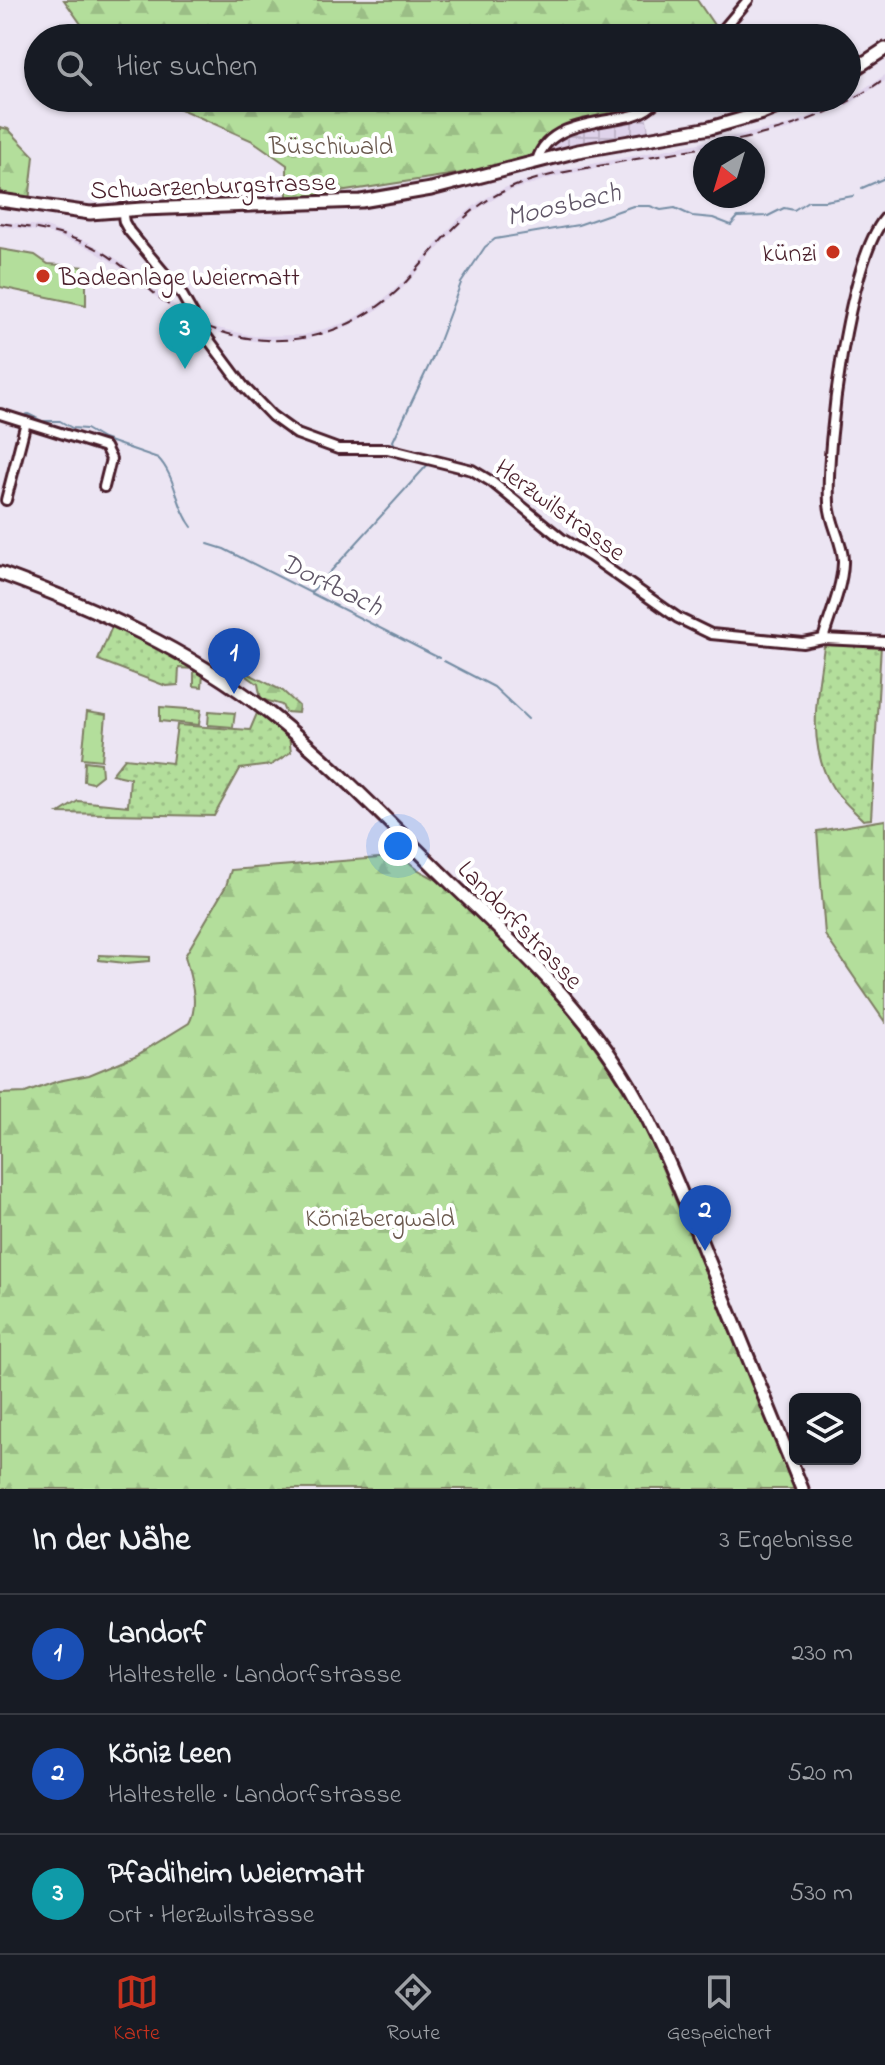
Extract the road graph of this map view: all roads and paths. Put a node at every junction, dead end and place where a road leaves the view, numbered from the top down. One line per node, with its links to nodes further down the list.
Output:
1 (748, 0): 2 (street)
2 (728, 24)
3 (885, 49): 4 (street)
4 (861, 65)
5 (641, 112): 7 (street)
6 (759, 112): 7 (street, Schwarzenburgstrasse)
7 (537, 161): 9 (street, Schwarzenburgstrasse)
8 (0, 200): 9 (street, Schwarzenburgstrasse)
9 (122, 210): 16 (street, Herzwilstrasse)
10 (885, 218): 16 (street)
11 (0, 414): 12 (street)
12 (26, 422): 13 (street); 14 (street)
13 (104, 487)
14 (6, 500)
15 (0, 573): 18 (street, Landorfstrasse)
16 (823, 639): 17 (street, Herzwilstrasse)
17 (885, 642)
18 (802, 1489)

